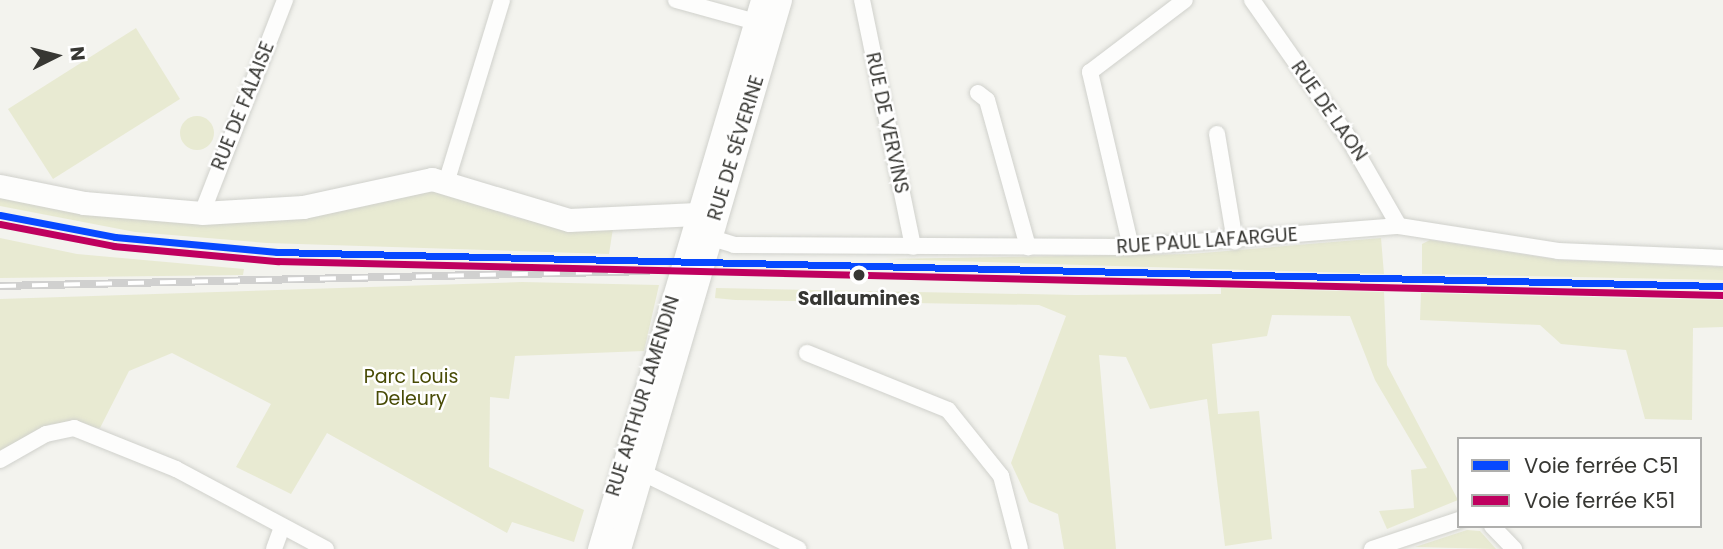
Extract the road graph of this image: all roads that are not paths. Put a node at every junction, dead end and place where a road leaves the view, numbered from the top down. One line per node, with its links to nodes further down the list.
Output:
1 (285, 0): 14 (street, RUE DE FALAISE)
2 (502, 0): 12 (street)
3 (676, 0): 9 (street)
4 (762, 0): 9 (main road, RUE DE SÉVERINE)
5 (780, 0): 9 (main road, RUE DE SÉVERINE)
6 (866, 0): 18 (street, RUE DE VERVINS)
7 (1185, 0): 20 (street)
8 (1252, 0): 15 (street, RUE DE LAON)
9 (764, 24): 16 (main road, RUE DE SÉVERINE)
10 (978, 93): 19 (street)
11 (1217, 134): 17 (street)
12 (447, 180): 14 (main road); 16 (main road)
13 (0, 186): 14 (main road)
14 (202, 213)
15 (1399, 226): 17 (street, RUE PAUL LAFARGUE); 21 (street, RUE PAUL LAFARGUE)
16 (696, 232): 18 (street, RUE PAUL LAFARGUE); 22 (main road, RUE DE SÉVERINE); 25 (main road, RUE ARTHUR LAMENDIN)
17 (1235, 241): 20 (street, RUE PAUL LAFARGUE)
18 (913, 247): 19 (street, RUE PAUL LAFARGUE)
19 (1028, 247): 20 (street, RUE PAUL LAFARGUE)
20 (1131, 247)
21 (1723, 258)
22 (691, 296): 25 (main road, RUE ARTHUR LAMENDIN)
23 (807, 353): 34 (street)
24 (0, 460): 27 (street)
25 (632, 467): 31 (main road, RUE ARTHUR LAMENDIN); 32 (main road, RUE ARTHUR LAMENDIN); 33 (street)
26 (1457, 521): 35 (street)
27 (282, 527): 29 (street); 30 (street)
28 (1494, 528): 36 (street)
29 (274, 549)
30 (326, 549)
31 (599, 549)
32 (620, 549)
33 (798, 549)
34 (1020, 549)
35 (1372, 549)
36 (1514, 549)

